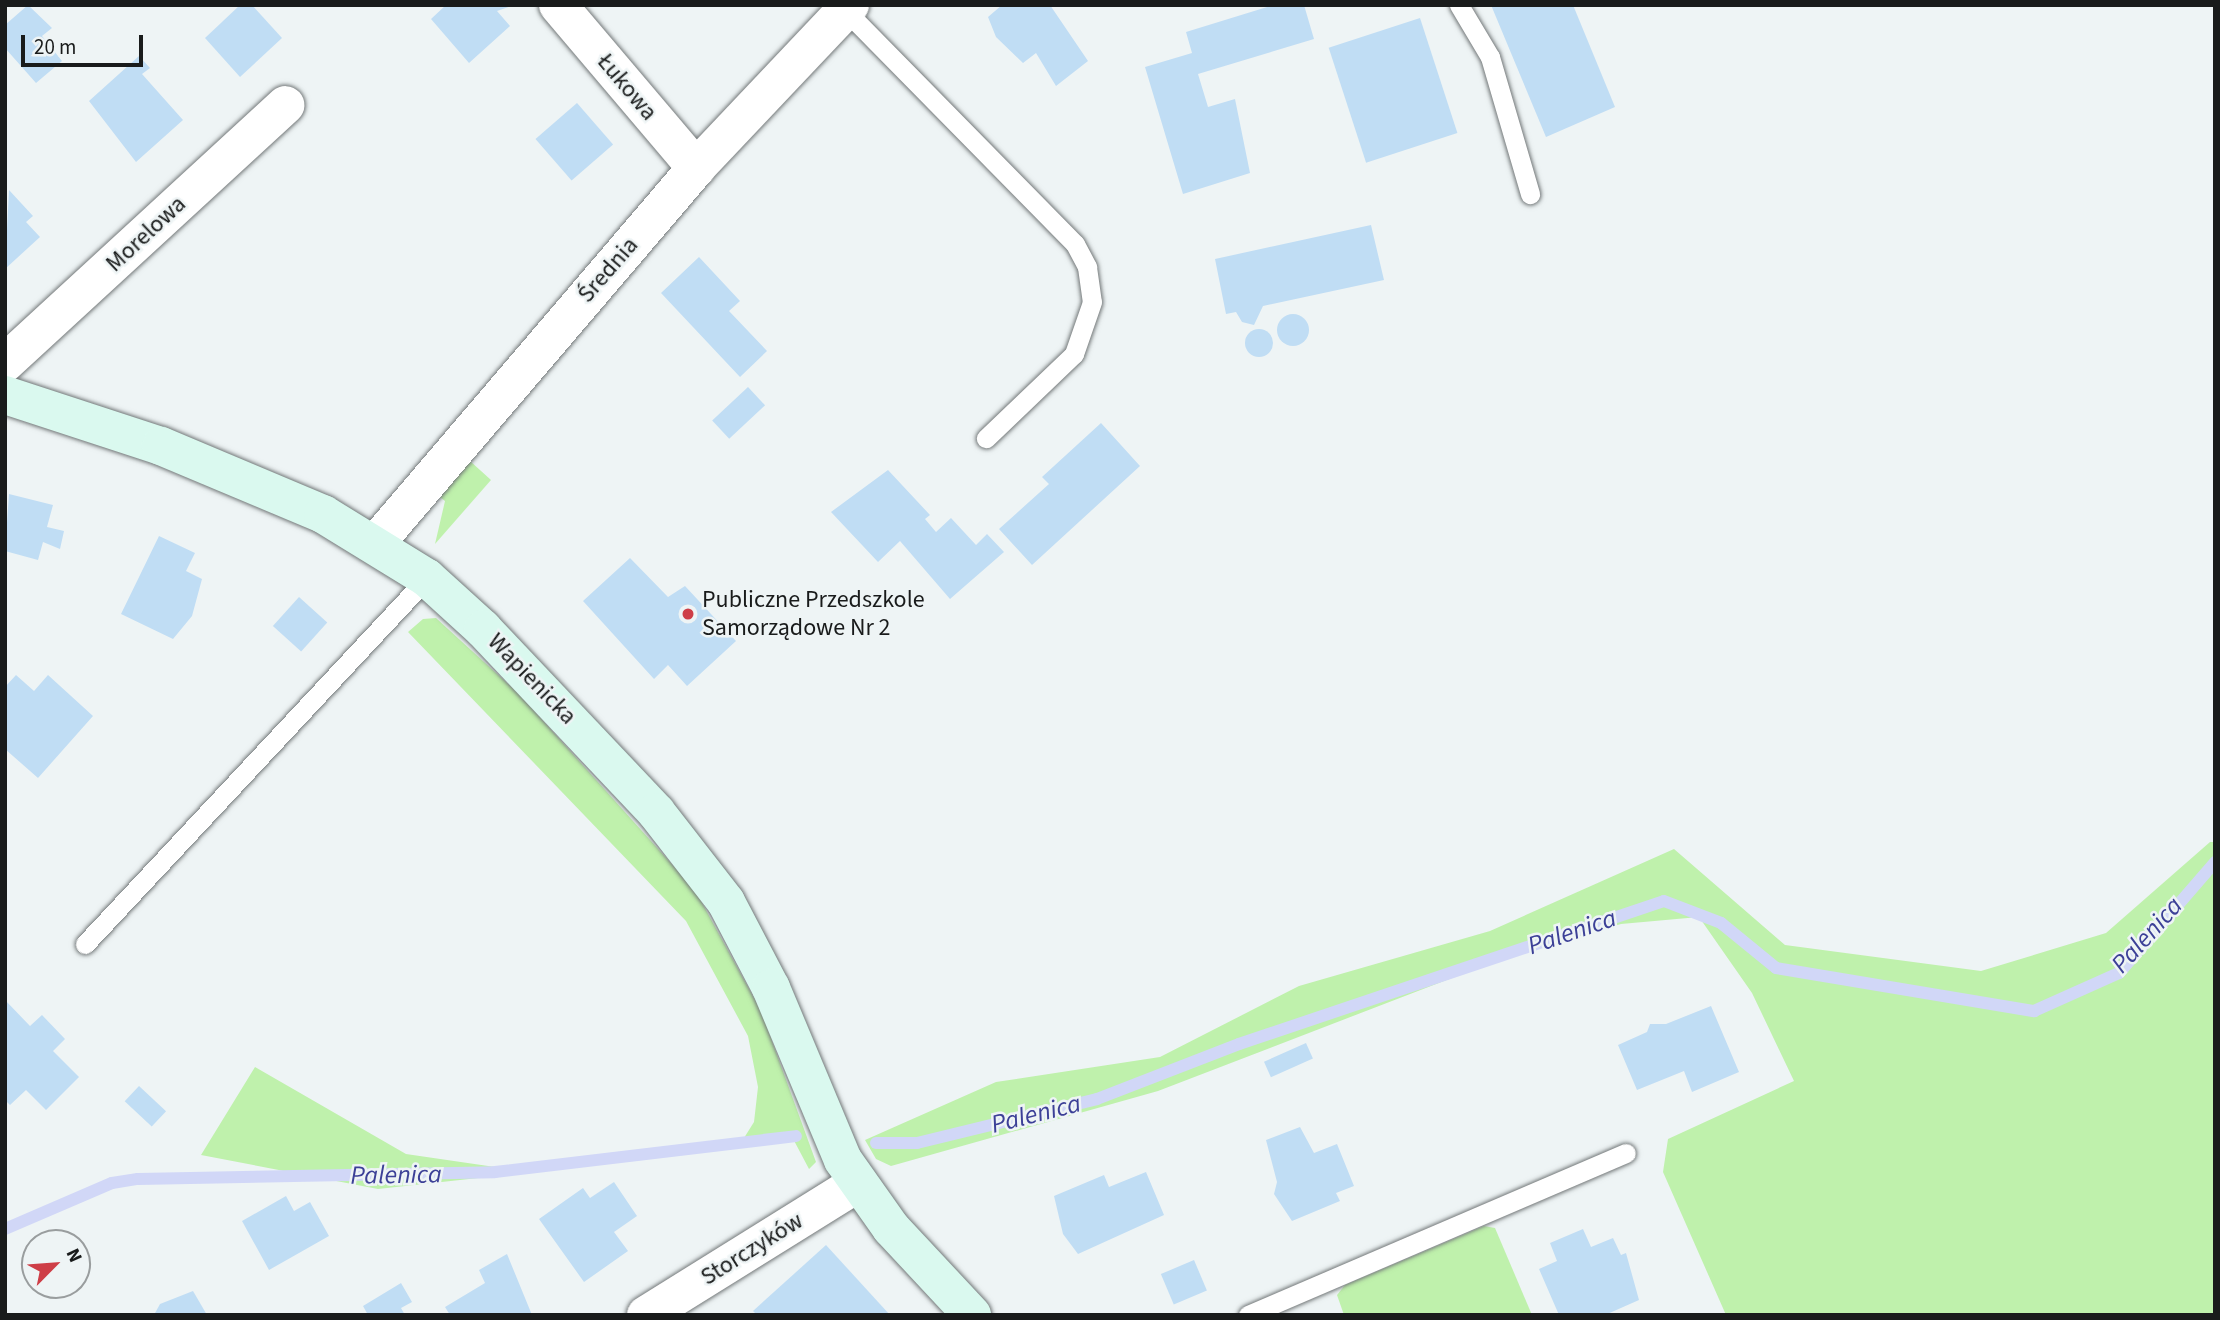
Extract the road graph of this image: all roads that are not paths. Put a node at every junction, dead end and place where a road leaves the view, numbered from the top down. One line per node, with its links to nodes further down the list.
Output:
1 (558, 5): 5 (street, Łukowa)
2 (1459, 5): 6 (lane)
3 (848, 7): 5 (street, Średnia); 9 (lane)
4 (286, 105): 7 (street, Morelowa)
5 (696, 168): 10 (street, Średnia)
6 (1530, 194)
7 (5, 363)
8 (5, 395): 10 (street, Wapienicka)
9 (986, 438)
10 (376, 543): 11 (street, Wapienicka)
11 (428, 578): 12 (lane); 14 (street, Wapienicka)
12 (86, 944)
13 (1626, 1153): 17 (lane)
14 (858, 1183): 15 (street, Storczyków); 16 (street, Wapienicka)
15 (646, 1315)
16 (972, 1315)
17 (1248, 1315)

